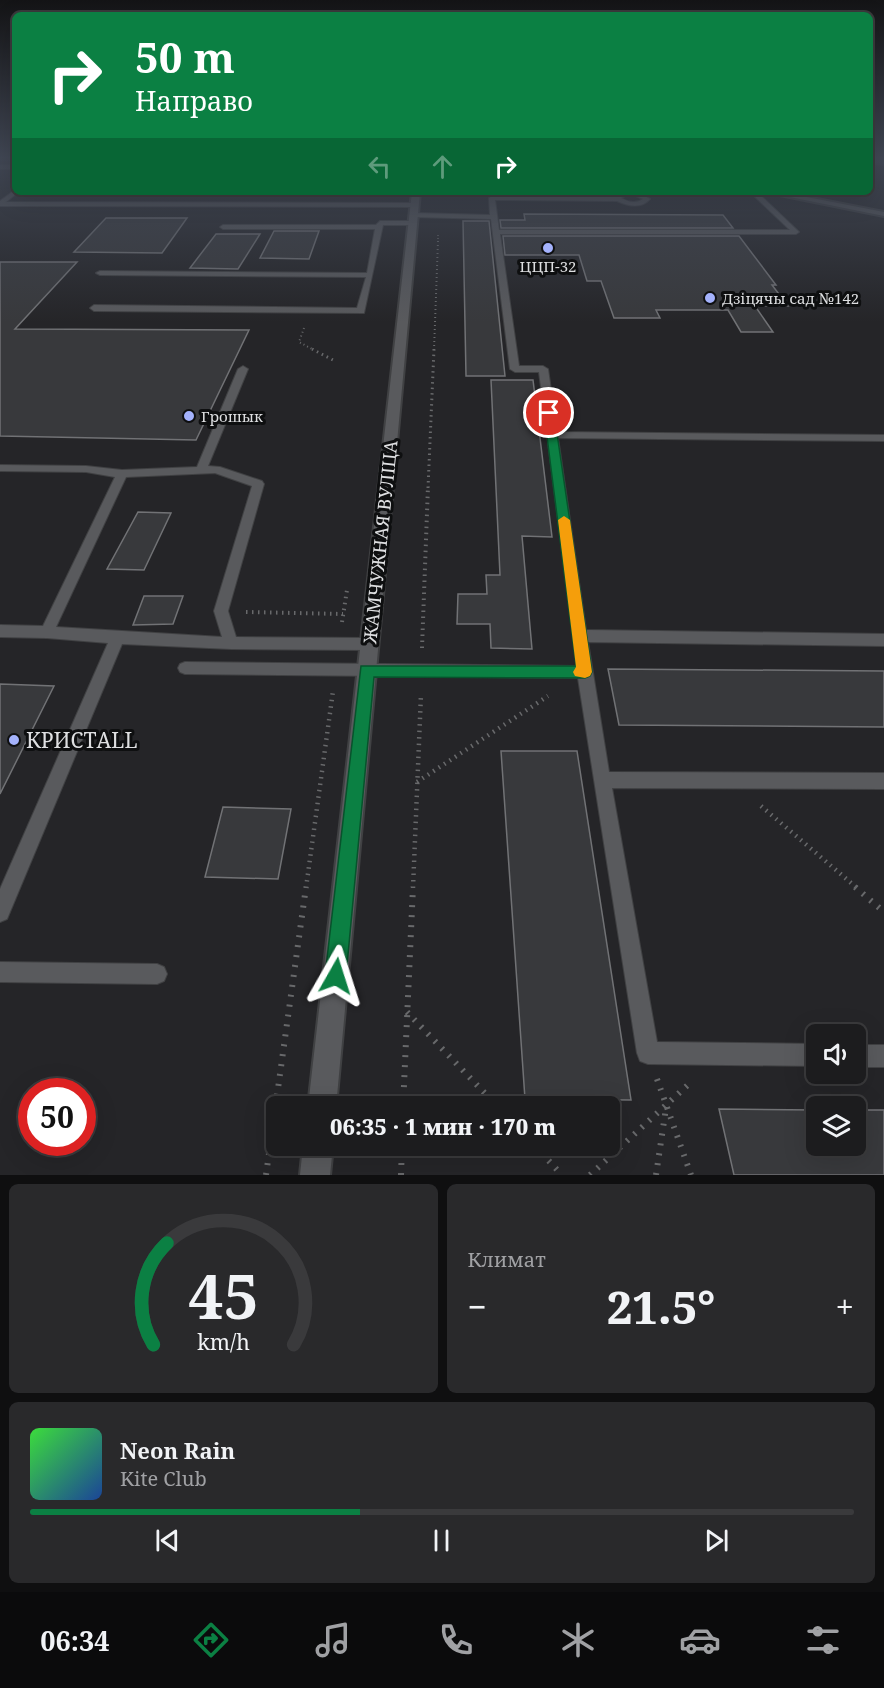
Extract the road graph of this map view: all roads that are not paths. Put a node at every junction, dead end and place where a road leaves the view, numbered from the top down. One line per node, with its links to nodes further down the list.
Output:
1 (407, 212): 8 (lane)
2 (414, 212): 25 (main road, ЖАМЧУЖНАЯ ВУЛІЦА)
3 (424, 212): 6 (lane)
4 (493, 212): 6 (lane)
5 (774, 212): 9 (lane)
6 (494, 217): 9 (lane)
7 (223, 227): 8 (lane)
8 (379, 227): 11 (lane)
9 (497, 232): 14 (lane)
10 (100, 273): 11 (lane)
11 (370, 274): 12 (lane)
12 (94, 308)
13 (243, 369): 17 (lane)
14 (552, 435): 15 (lane); 21 (lane)
15 (884, 438)
16 (0, 468): 18 (lane)
17 (201, 470): 18 (lane); 24 (lane)
18 (122, 474): 20 (lane)
19 (0, 631): 20 (lane)
20 (47, 632): 22 (lane)
21 (580, 636): 23 (lane); 28 (lane)
22 (117, 638): 24 (lane); 31 (lane)
23 (884, 640)
24 (231, 643): 25 (lane)
25 (369, 644): 27 (main road, ЖАМЧУЖНАЯ ВУЛІЦА)
26 (185, 668): 27 (lane)
27 (367, 671): 28 (lane); 37 (main road, ЖАМЧУЖНАЯ ВУЛІЦА)
28 (585, 672): 29 (lane)
29 (602, 780): 30 (lane); 34 (lane)
30 (884, 781)
31 (0, 912)
32 (0, 972): 33 (lane)
33 (157, 974)
34 (806, 1055)
35 (866, 1056): 36 (lane)
36 (884, 1056)
37 (323, 1096)
38 (317, 1156): 39 (main road)
39 (315, 1175)

